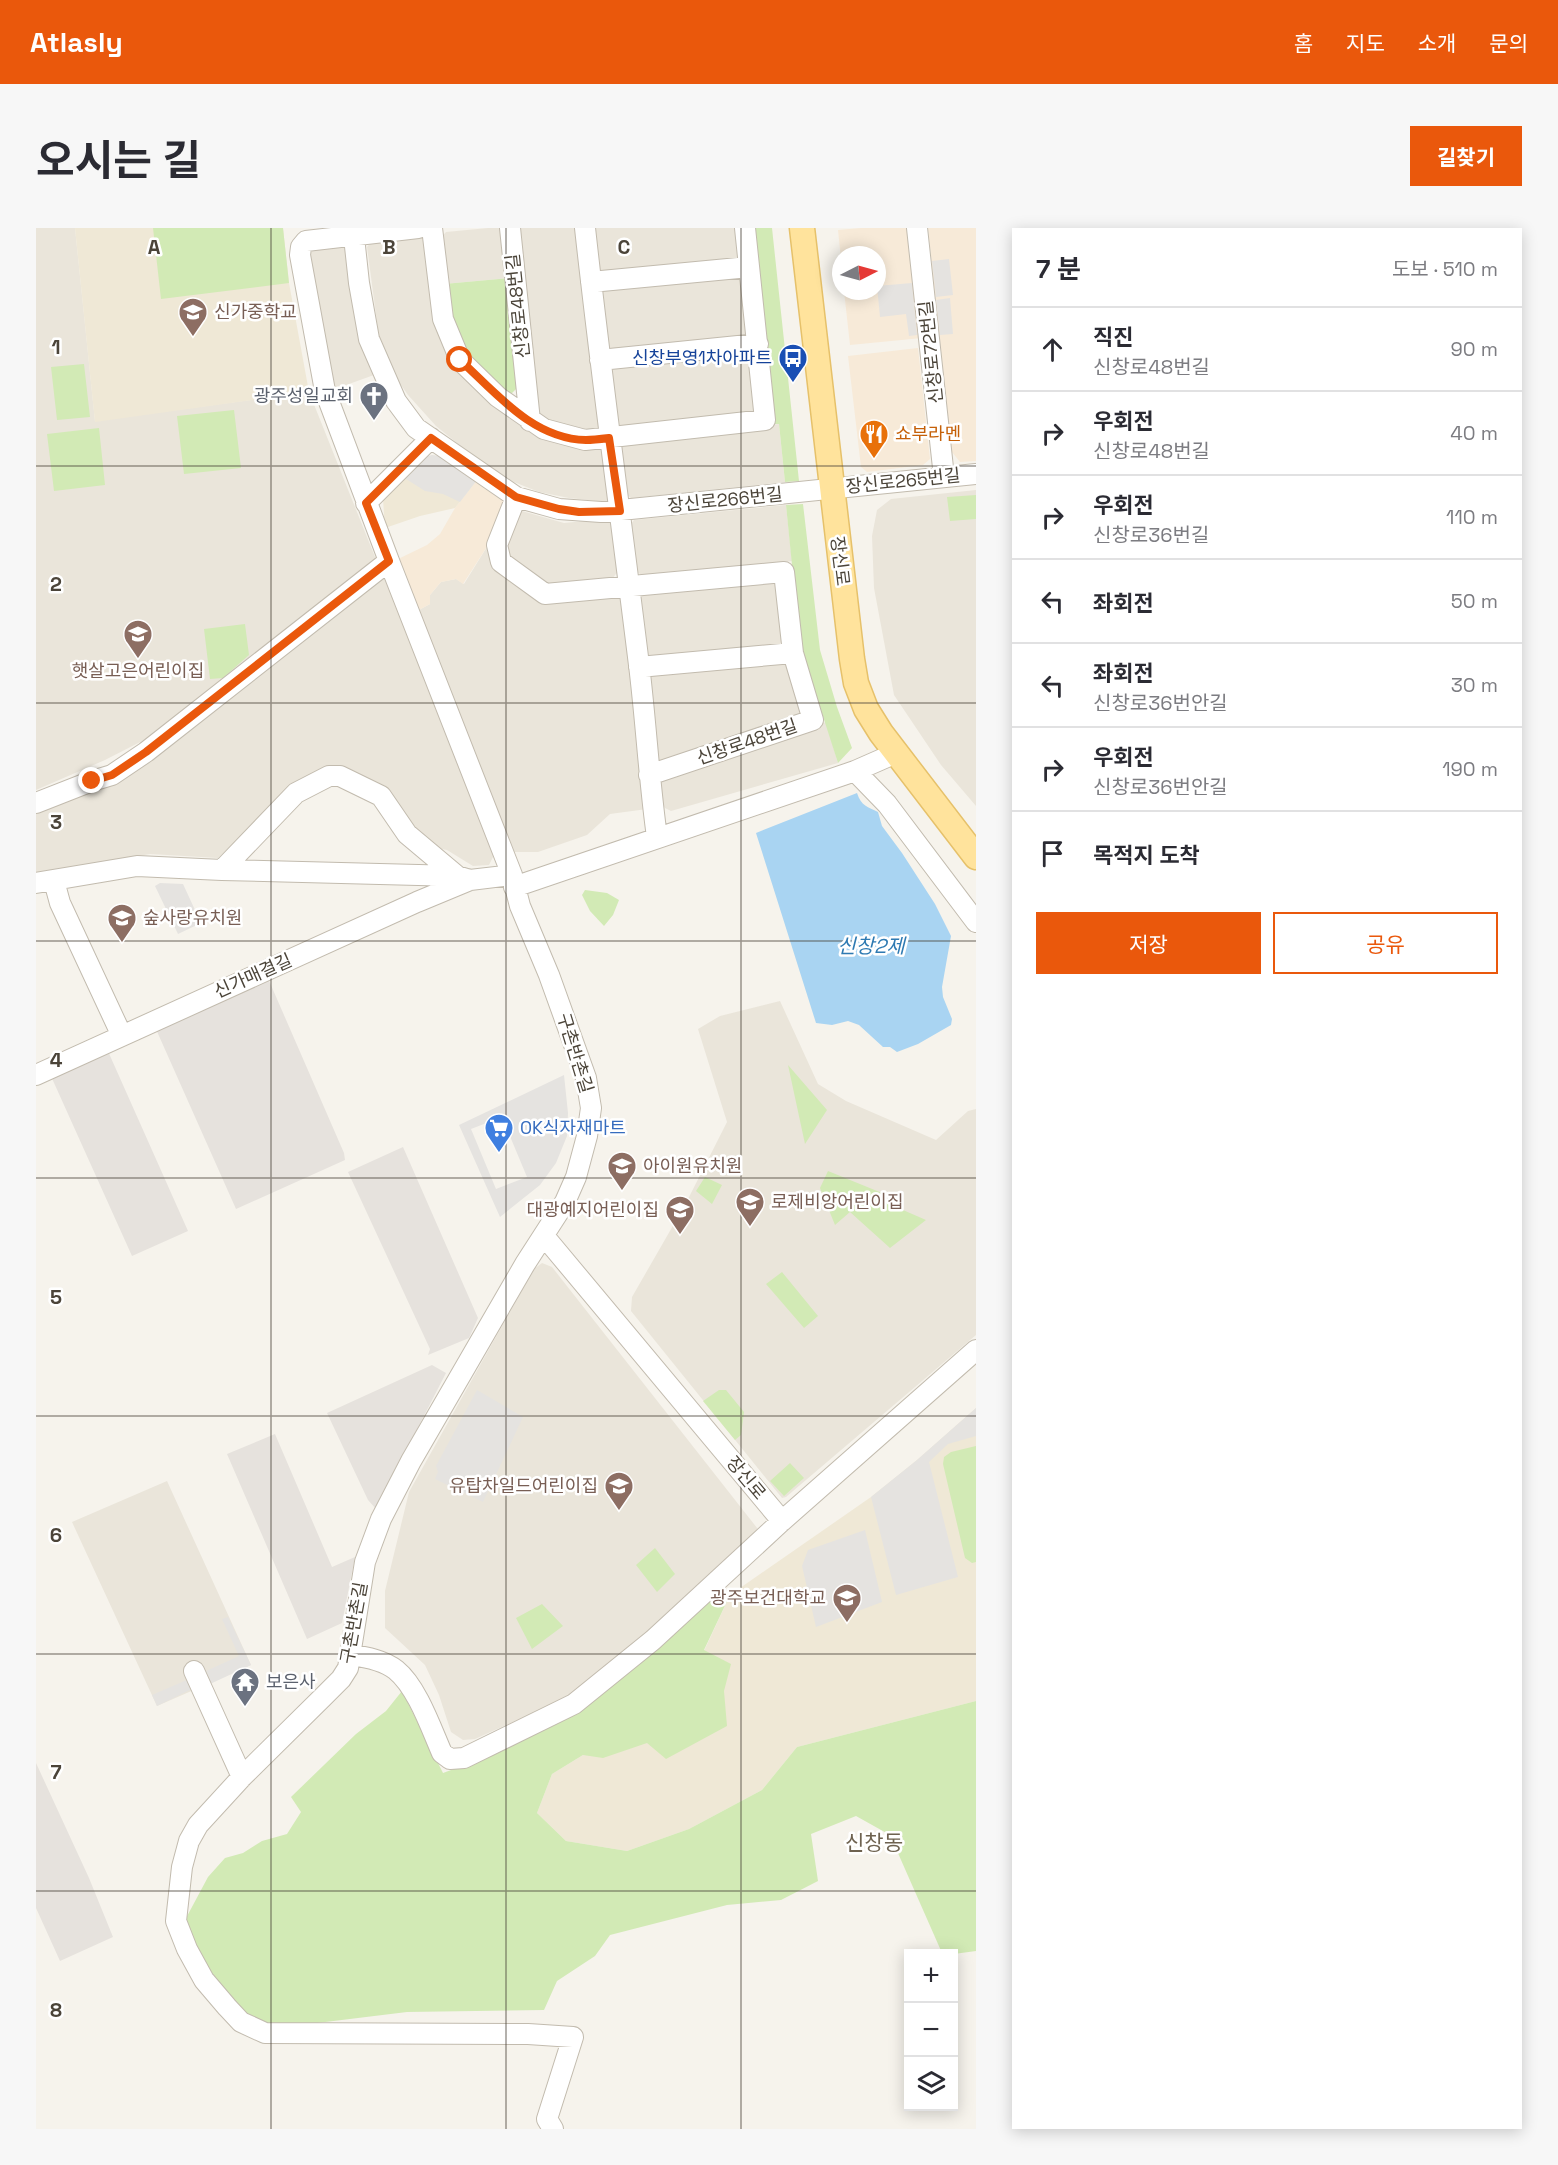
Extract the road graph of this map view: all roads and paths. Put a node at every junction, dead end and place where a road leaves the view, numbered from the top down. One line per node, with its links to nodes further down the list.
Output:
1 (418, 228): 8 (street)
2 (432, 228): 13 (street)
3 (510, 228): 13 (street, 신창로48번길)
4 (585, 228): 10 (street)
5 (745, 228): 9 (street)
6 (802, 228): 18 (main road, 장신로)
7 (917, 228): 17 (street, 신창로72번길)
8 (354, 231): 14 (street, 장신로266번길); 20 (street)
9 (749, 267): 10 (street); 11 (street)
10 (591, 282): 12 (street)
11 (758, 344): 12 (street); 15 (street)
12 (600, 360): 15 (street)
13 (530, 421): 15 (street)
14 (431, 438): 19 (street, 장신로266번길); 20 (street)
15 (609, 438): 21 (street)
16 (976, 474): 17 (street, 장신로265번길)
17 (944, 477): 18 (street, 장신로265번길)
18 (831, 488): 21 (street, 장신로266번길); 26 (main road, 장신로)
19 (516, 497): 21 (street, 장신로266번길); 23 (street, 신창로48번길)
20 (366, 503): 22 (street)
21 (620, 511): 23 (street)
22 (389, 561): 29 (street); 34 (street)
23 (628, 586): 24 (street, 신창로48번길); 25 (street)
24 (793, 653): 25 (street); 28 (street, 신창로48번길)
25 (639, 667): 28 (street)
26 (896, 753): 27 (street, 신가매결길); 31 (main road, 장신로)
27 (855, 771): 30 (street, 신가매결길); 36 (street)
28 (649, 775): 30 (street)
29 (36, 803)
30 (657, 837): 34 (street, 신가매결길)
31 (976, 857)
32 (222, 870): 33 (street, 신가매결길); 33 (street); 35 (street, 신가매결길)
33 (464, 878): 34 (street, 신가매결길); 37 (street, 신가매결길)
34 (513, 881): 39 (street, 구촌반촌길)
35 (45, 882): 37 (street)
36 (976, 922)
37 (122, 1036): 38 (street, 신가매결길)
38 (36, 1075)
39 (544, 1236): 41 (street, 장신로); 42 (street, 구촌반촌길)
40 (976, 1350): 41 (street)
41 (782, 1521): 42 (street)
42 (351, 1655): 44 (street, 구촌반촌길)
43 (194, 1671): 44 (street)
44 (242, 1777): 45 (street, 구촌반촌길)
45 (553, 2129)

